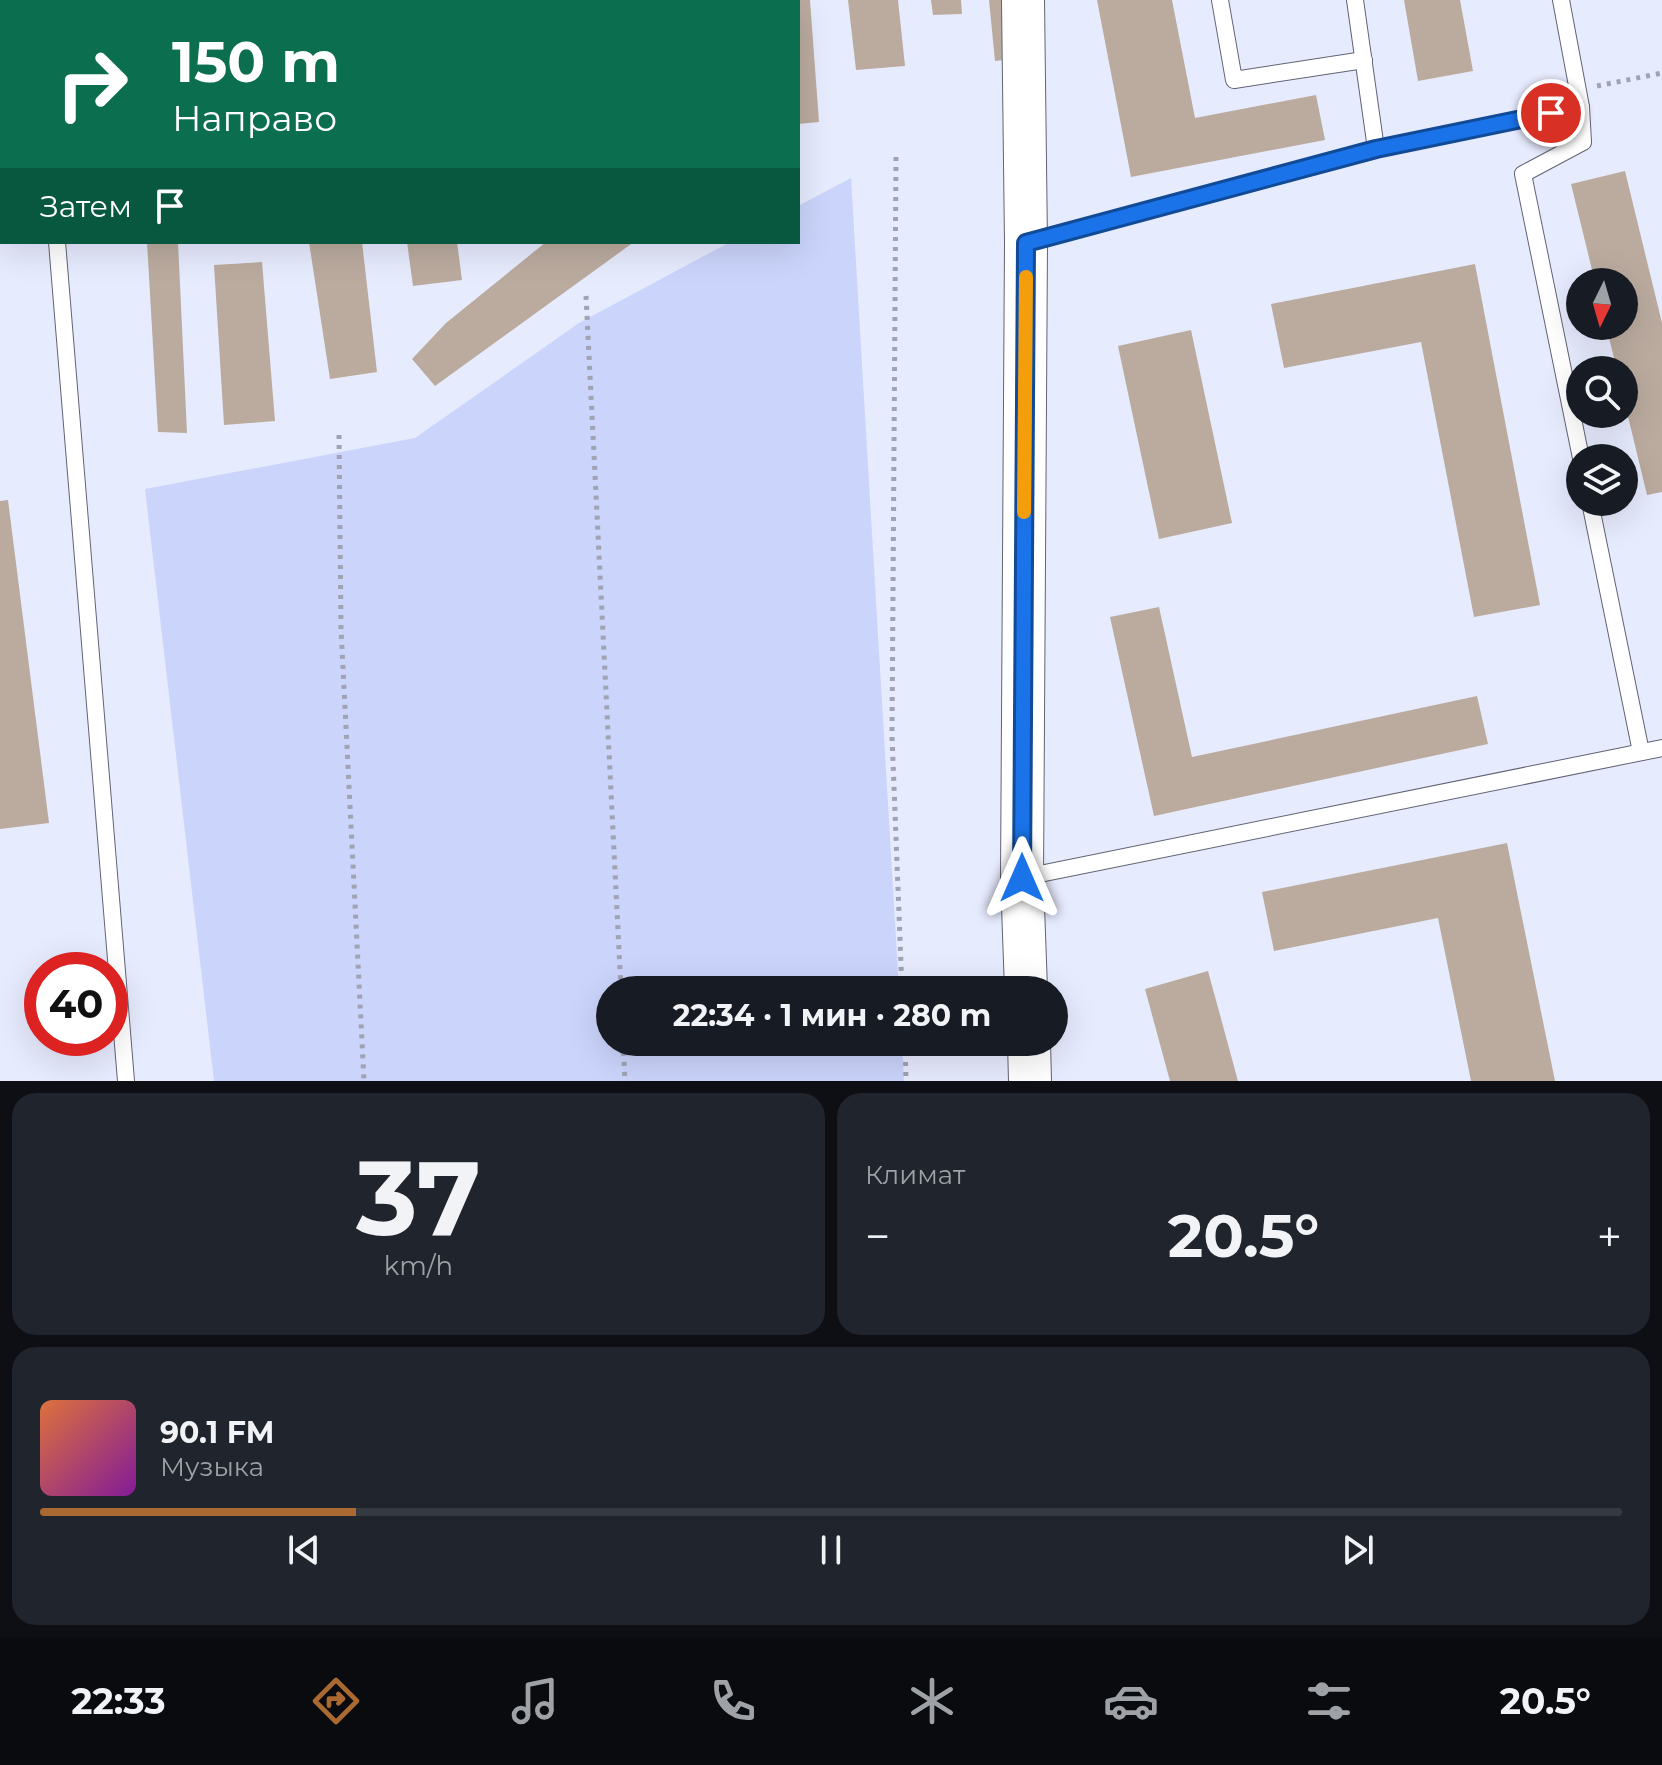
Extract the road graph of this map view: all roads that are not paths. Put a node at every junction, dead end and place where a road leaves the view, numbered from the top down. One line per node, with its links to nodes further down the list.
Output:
1 (1023, 0): 8 (street)
2 (1220, 0): 5 (lane)
3 (1355, 0): 5 (lane)
4 (1561, 0): 6 (lane)
5 (1364, 60): 7 (lane)
6 (1581, 107): 7 (lane); 10 (lane)
7 (1376, 149): 8 (lane)
8 (1026, 243): 14 (street)
9 (57, 244): 17 (lane)
10 (1578, 444)
11 (1593, 516): 13 (lane)
12 (1662, 748): 13 (lane)
13 (1641, 752): 14 (lane)
14 (1022, 878): 15 (street)
15 (1026, 976)
16 (1029, 1056): 18 (street)
17 (126, 1081)
18 (1030, 1081)

